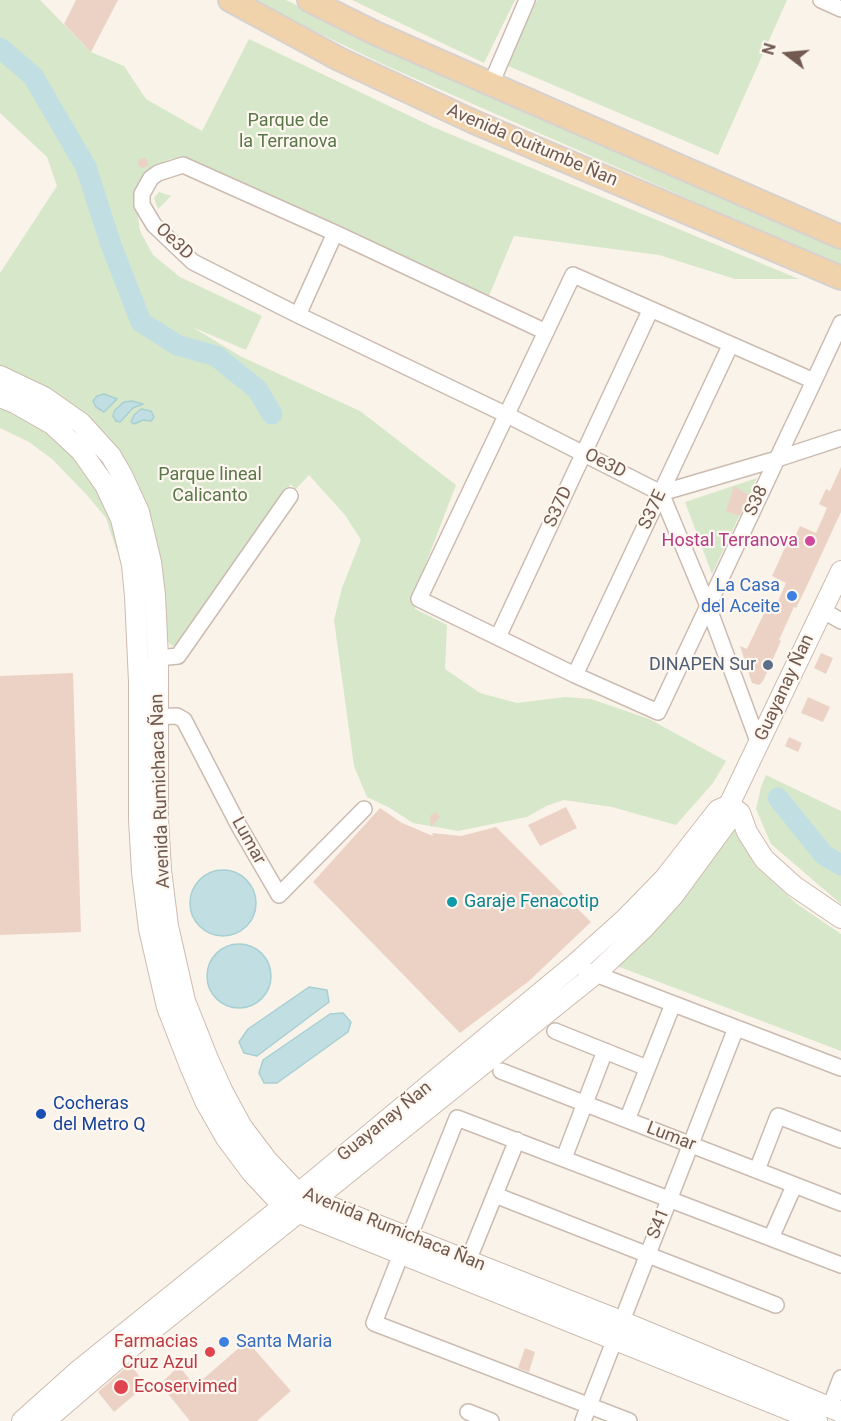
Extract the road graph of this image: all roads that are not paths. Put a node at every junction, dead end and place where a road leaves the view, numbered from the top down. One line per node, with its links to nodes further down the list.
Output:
1 (230, 0): 9 (main road, Avenida Quitumbe Ñan)
2 (309, 0): 6 (main road)
3 (527, 0): 6 (street)
4 (821, 0): 5 (street)
5 (841, 9)
6 (490, 84): 8 (main road)
7 (335, 233): 11 (street); 11 (street, Oe3D); 13 (street, Oe3D)
8 (841, 237)
9 (841, 278)
10 (650, 311): 13 (street); 14 (street); 21 (street, S37D)
11 (298, 315): 19 (street, Oe3D)
12 (841, 323): 16 (street, S38)
13 (546, 332): 19 (street)
14 (730, 346): 16 (street); 23 (street, S37E)
15 (0, 376): 18 (main road, Avenida Rumichaca Ñan)
16 (814, 381): 22 (street, S38)
17 (0, 397): 18 (main road, Avenida Rumichaca Ñan)
18 (40, 405): 31 (main road, Avenida Rumichaca Ñan); 33 (main road, Avenida Rumichaca Ñan)
19 (507, 415): 21 (street, Oe3D); 30 (street)
20 (841, 438): 22 (street)
21 (584, 453): 23 (street, Oe3D); 30 (street, S37D)
22 (777, 459): 23 (street); 27 (street, S38)
23 (661, 493): 27 (street); 32 (street, S37E)
24 (290, 496): 31 (street)
25 (841, 570): 26 (main road, Guayanay Ñan)
26 (836, 595): 28 (main road, Guayanay Ñan)
27 (708, 606): 32 (street, S38); 34 (street)
28 (822, 610): 29 (street); 34 (main road, Guayanay Ñan)
29 (841, 621)
30 (498, 637): 32 (street)
31 (158, 658): 33 (main road, Avenida Rumichaca Ñan)
32 (575, 675)
33 (148, 717): 36 (street, Lumar); 58 (main road, Avenida Rumichaca Ñan)
34 (759, 744): 35 (main road, Guayanay Ñan)
35 (729, 805): 37 (main road); 38 (main road, Guayanay Ñan); 39 (main road, Guayanay Ñan)
36 (364, 809)
37 (841, 918)
38 (575, 964): 39 (street); 44 (main road, Guayanay Ñan)
39 (594, 975): 40 (street); 44 (main road, Guayanay Ñan)
40 (673, 1004): 41 (street); 45 (street)
41 (736, 1028): 46 (street); 52 (street, S41)
42 (555, 1031): 43 (street)
43 (605, 1051): 45 (street); 48 (street)
44 (471, 1063): 58 (main road, Guayanay Ñan)
45 (647, 1068): 49 (street)
46 (841, 1068)
47 (501, 1071): 48 (street, Lumar)
48 (586, 1104): 49 (street, Lumar); 53 (street)
49 (627, 1120): 52 (street, Lumar)
50 (518, 1140): 53 (street); 56 (street); 61 (street)
51 (841, 1140): 54 (street)
52 (690, 1144): 54 (street, Lumar); 57 (street, S41)
53 (564, 1158): 57 (street)
54 (757, 1170): 55 (street, Lumar)
55 (794, 1186): 59 (street, Lumar); 60 (street)
56 (495, 1195): 62 (street); 63 (street)
57 (669, 1198): 60 (street); 62 (street, S41)
58 (298, 1203): 61 (main road, Avenida Rumichaca Ñan); 71 (main road, Guayanay Ñan); 72 (main road, Guayanay Ñan)
59 (841, 1203)
60 (771, 1238): 64 (street)
61 (405, 1246): 63 (main road, Avenida Rumichaca Ñan); 66 (main road, Avenida Rumichaca Ñan); 68 (street)
62 (647, 1254): 65 (street); 66 (street, S41)
63 (468, 1261): 66 (main road, Avenida Rumichaca Ñan)
64 (841, 1265)
65 (776, 1305)
66 (617, 1330): 68 (street, S41); 70 (main road, Avenida Rumichaca Ñan)
67 (841, 1378): 70 (street)
68 (589, 1406): 74 (street, S41); 75 (street)
69 (468, 1412): 73 (street)
70 (829, 1413)
71 (22, 1421)
72 (45, 1421)
73 (491, 1421)
74 (583, 1421)
75 (628, 1421)

